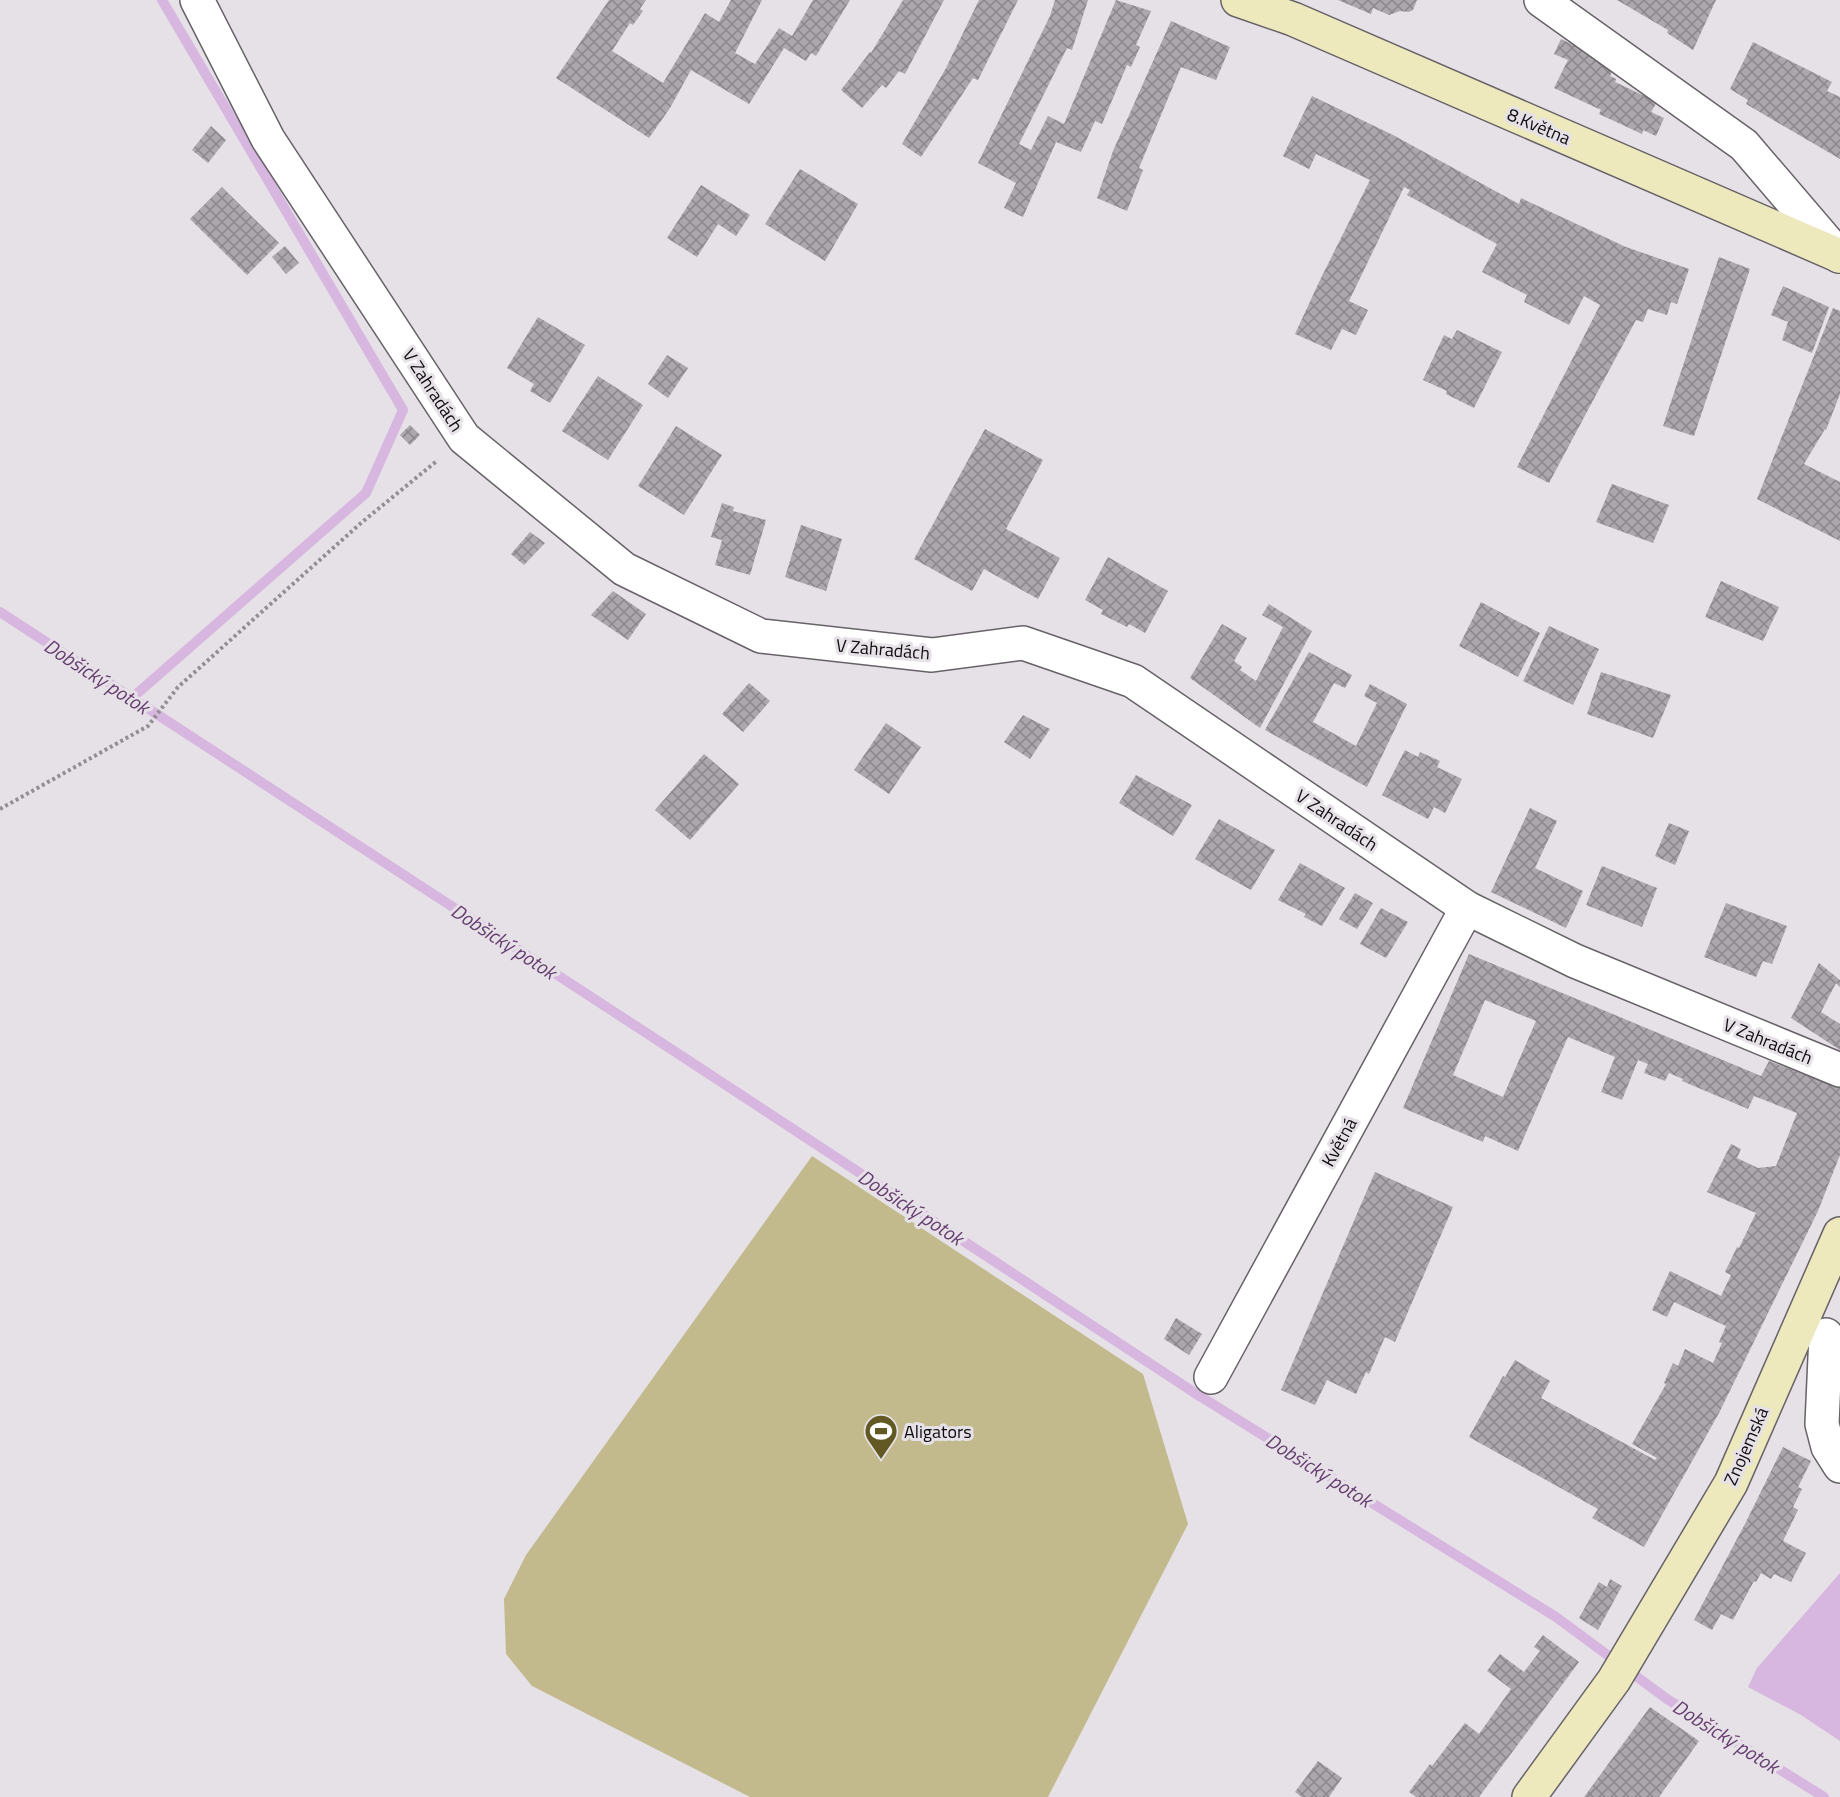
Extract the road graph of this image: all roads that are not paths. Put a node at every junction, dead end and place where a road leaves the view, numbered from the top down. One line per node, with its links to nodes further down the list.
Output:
1 (197, 0): 5 (street, V Zahradách)
2 (1238, 0): 4 (street, 8.Května)
3 (1541, 0): 4 (street, 8.Května)
4 (1840, 256)
5 (1467, 908): 6 (street, V Zahradách); 9 (street, Květná)
6 (1840, 1070)
7 (1840, 1234): 8 (street, Znojemská)
8 (1822, 1334): 10 (street); 11 (street, Znojemská)
9 (1211, 1377)
10 (1840, 1466)
11 (1529, 1797)

